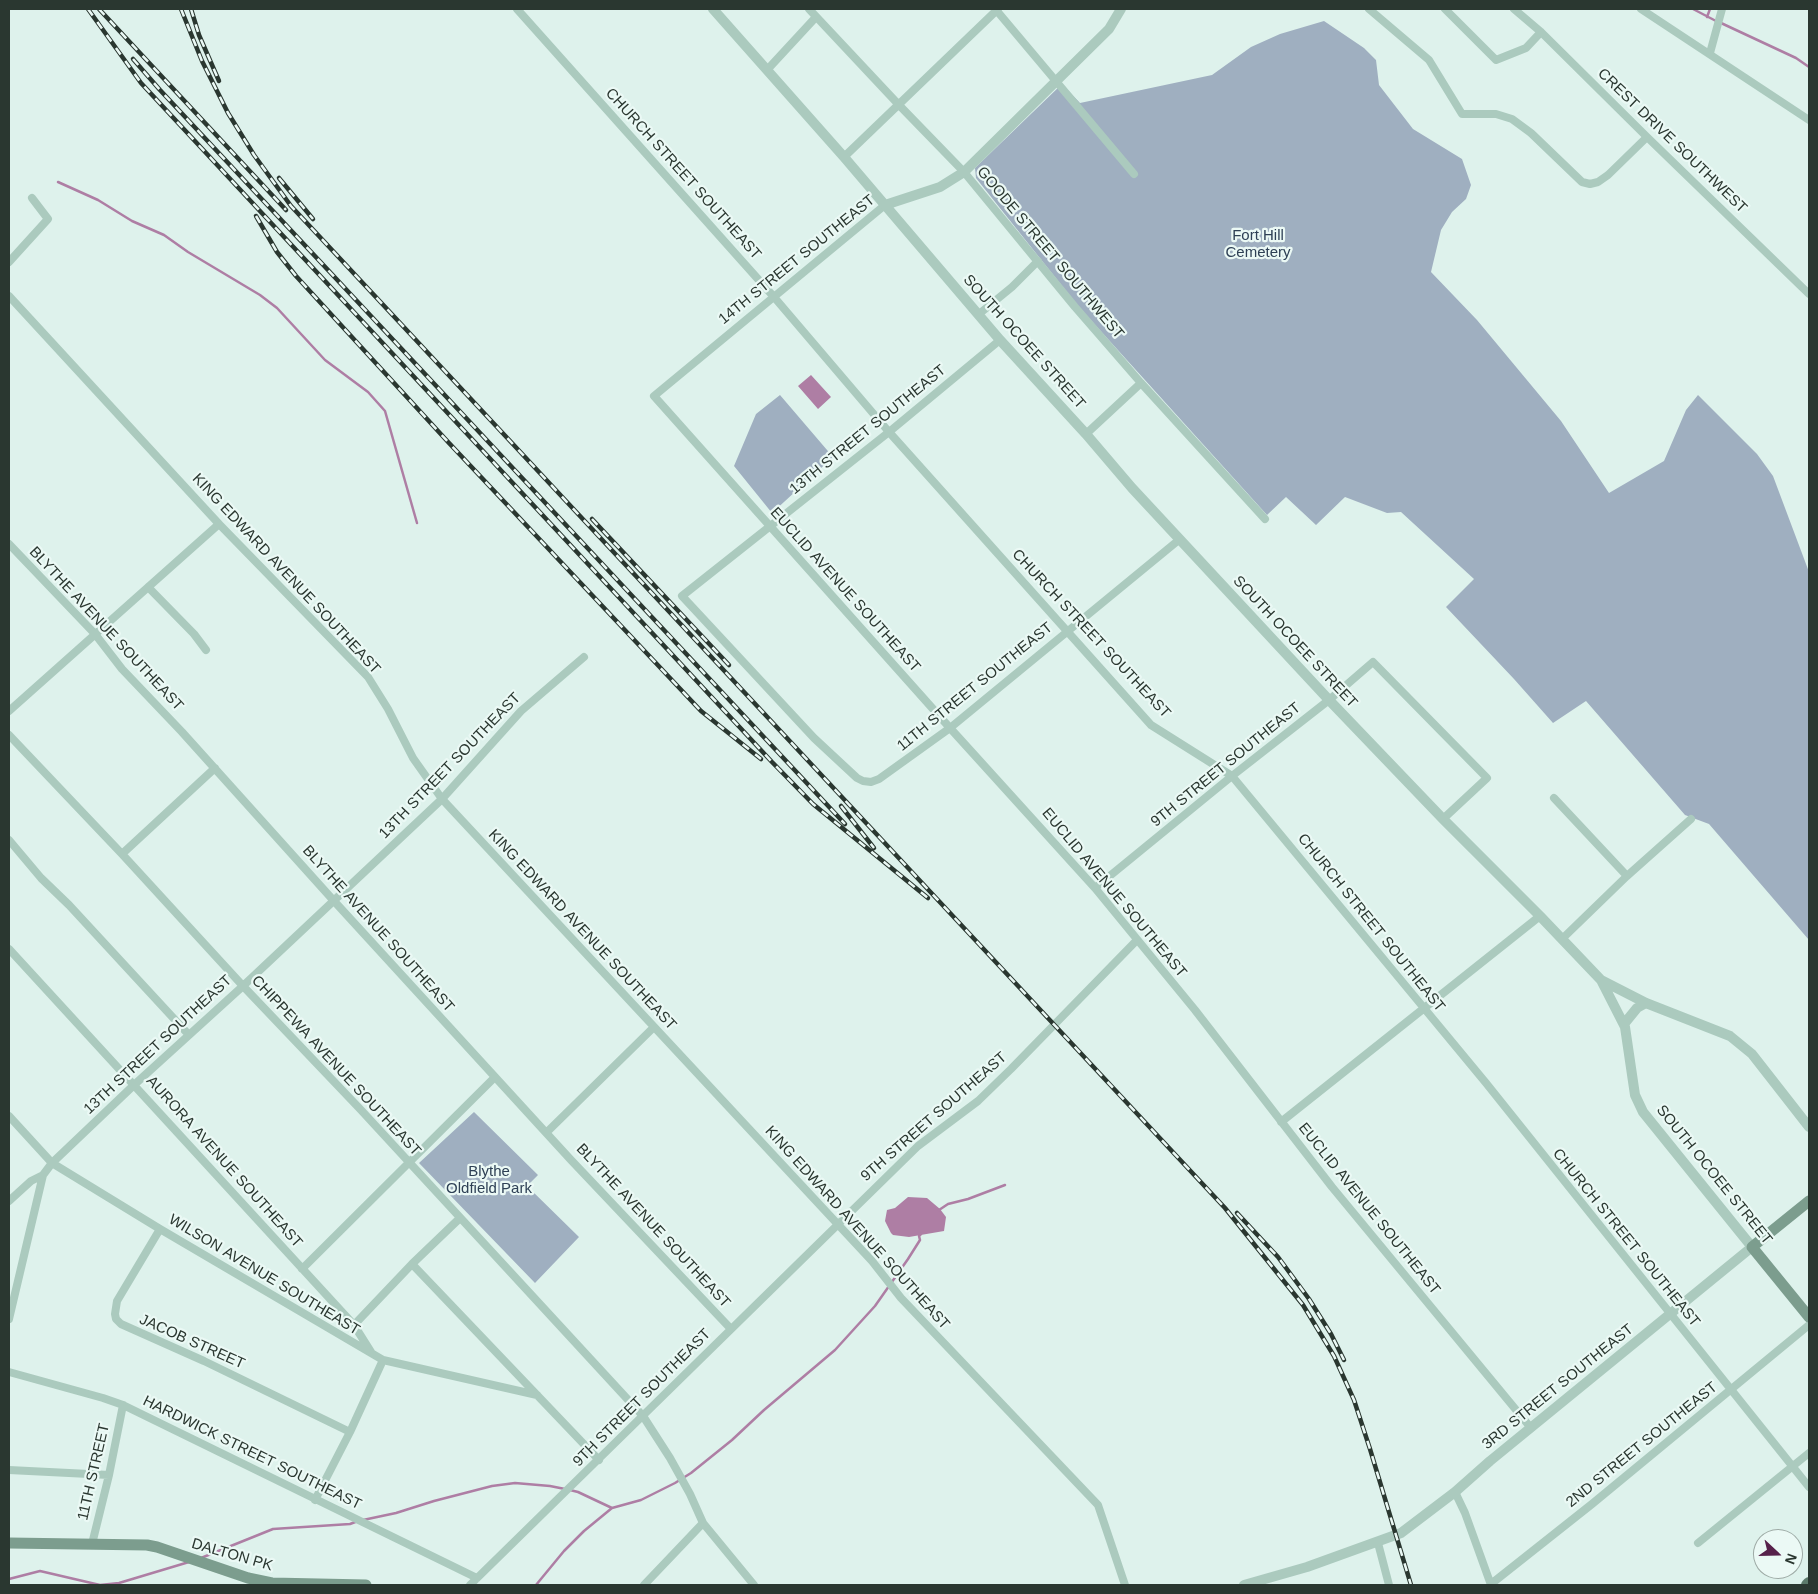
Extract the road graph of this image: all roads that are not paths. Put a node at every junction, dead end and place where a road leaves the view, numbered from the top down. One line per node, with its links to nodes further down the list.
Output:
1 (517, 9): 28 (street, CHURCH STREET SOUTHEAST)
2 (713, 9): 14 (street, SOUTH OCOEE STREET)
3 (809, 9): 11 (street, GOODE STREET SOUTHWEST)
4 (1121, 9): 15 (street, 14TH STREET SOUTHEAST)
5 (1369, 9): 18 (street)
6 (1445, 9): 12 (street)
7 (1514, 9): 12 (street, CREST DRIVE SOUTHWEST)
8 (1641, 9): 13 (street)
9 (1722, 9): 13 (street)
10 (998, 10): 15 (street); 16 (street)
11 (816, 18): 14 (street); 16 (street, GOODE STREET SOUTHWEST)
12 (1541, 32): 18 (street, CREST DRIVE SOUTHWEST)
13 (1710, 53): 17 (street)
14 (767, 70): 19 (street, SOUTH OCOEE STREET)
15 (1056, 82): 20 (street, 14TH STREET SOUTHEAST); 21 (street)
16 (899, 105): 19 (street); 20 (street, GOODE STREET SOUTHWEST)
17 (1809, 120)
18 (1647, 137): 26 (street, CREST DRIVE SOUTHWEST)
19 (844, 157): 23 (street, SOUTH OCOEE STREET)
20 (964, 172): 23 (street, 14TH STREET SOUTHEAST); 24 (street, GOODE STREET SOUTHWEST)
21 (1134, 174)
22 (32, 198): 25 (street)
23 (885, 205): 28 (street, 14TH STREET SOUTHEAST); 29 (street, SOUTH OCOEE STREET)
24 (1038, 261): 29 (street); 31 (street, GOODE STREET SOUTHWEST)
25 (9, 262)
26 (1809, 294)
27 (9, 296): 36 (street, KING EDWARD AVENUE SOUTHEAST)
28 (774, 297): 32 (street, 14TH STREET SOUTHEAST); 33 (street, CHURCH STREET SOUTHEAST)
29 (979, 314): 30 (street, SOUTH OCOEE STREET)
30 (1000, 340): 33 (street, 13TH STREET SOUTHEAST); 34 (street, SOUTH OCOEE STREET)
31 (1141, 383): 34 (street); 35 (street, GOODE STREET SOUTHWEST)
32 (654, 396): 37 (street, EUCLID AVENUE SOUTHEAST)
33 (889, 432): 37 (street, 13TH STREET SOUTHEAST); 41 (street, CHURCH STREET SOUTHEAST)
34 (1086, 434): 38 (street, SOUTH OCOEE STREET)
35 (1265, 518)
36 (219, 524): 40 (street); 53 (street, KING EDWARD AVENUE SOUTHEAST)
37 (770, 526): 47 (street, EUCLID AVENUE SOUTHEAST); 51 (street, 13TH STREET SOUTHEAST)
38 (1180, 539): 41 (street, 11TH STREET SOUTHEAST); 45 (street, SOUTH OCOEE STREET)
39 (9, 544): 42 (street, BLYTHE AVENUE SOUTHEAST)
40 (148, 587): 42 (street); 43 (street)
41 (1067, 630): 47 (street, 11TH STREET SOUTHEAST); 50 (street, CHURCH STREET SOUTHEAST)
42 (94, 634): 46 (street); 49 (street, BLYTHE AVENUE SOUTHEAST)
43 (206, 650)
44 (584, 657): 53 (street, 13TH STREET SOUTHEAST)
45 (1329, 700): 50 (street, 9TH STREET SOUTHEAST); 54 (street, SOUTH OCOEE STREET); 54 (street, 9TH STREET SOUTHEAST)
46 (9, 711)
47 (950, 728): 51 (street, 11TH STREET SOUTHEAST); 59 (street, EUCLID AVENUE SOUTHEAST)
48 (9, 735): 57 (street, CHIPPEWA AVENUE SOUTHEAST)
49 (215, 768): 57 (street); 60 (street, BLYTHE AVENUE SOUTHEAST)
50 (1232, 776): 59 (street, 9TH STREET SOUTHEAST); 68 (street, CHURCH STREET SOUTHEAST)
51 (879, 779)
52 (1554, 798): 58 (street)
53 (442, 799): 60 (street, 13TH STREET SOUTHEAST); 70 (street, KING EDWARD AVENUE SOUTHEAST)
54 (1443, 819): 61 (street, SOUTH OCOEE STREET)
55 (1691, 819): 58 (street)
56 (9, 840): 71 (street)
57 (122, 854): 66 (street, CHIPPEWA AVENUE SOUTHEAST)
58 (1627, 876): 62 (street)
59 (1095, 888): 63 (street, EUCLID AVENUE SOUTHEAST)
60 (334, 901): 66 (street, 13TH STREET SOUTHEAST); 72 (street, BLYTHE AVENUE SOUTHEAST)
61 (1540, 916): 62 (street, SOUTH OCOEE STREET); 68 (street)
62 (1562, 939): 65 (street, SOUTH OCOEE STREET)
63 (1137, 940): 75 (street, EUCLID AVENUE SOUTHEAST); 84 (street, 9TH STREET SOUTHEAST)
64 (9, 949): 73 (street, AURORA AVENUE SOUTHEAST)
65 (1601, 980): 67 (street); 69 (street, SOUTH OCOEE STREET)
66 (243, 986): 71 (street, 13TH STREET SOUTHEAST); 78 (street, CHIPPEWA AVENUE SOUTHEAST)
67 (1646, 1002): 69 (street); 76 (street)
68 (1424, 1009): 75 (street); 89 (street, CHURCH STREET SOUTHEAST)
69 (1624, 1024): 86 (street, SOUTH OCOEE STREET)
70 (654, 1027): 77 (street); 84 (street, KING EDWARD AVENUE SOUTHEAST)
71 (189, 1035): 73 (street, 13TH STREET SOUTHEAST)
72 (495, 1077): 77 (street, BLYTHE AVENUE SOUTHEAST); 78 (street)
73 (134, 1084): 79 (street, 13TH STREET SOUTHEAST); 88 (street, AURORA AVENUE SOUTHEAST)
74 (9, 1116): 79 (street, WILSON AVENUE SOUTHEAST)
75 (1281, 1122): 102 (street, EUCLID AVENUE SOUTHEAST)
76 (1809, 1127)
77 (547, 1132): 94 (street, BLYTHE AVENUE SOUTHEAST)
78 (408, 1162): 83 (street, CHIPPEWA AVENUE SOUTHEAST); 88 (street)
79 (52, 1163): 80 (street, 13TH STREET SOUTHEAST); 85 (street, WILSON AVENUE SOUTHEAST)
80 (43, 1175): 81 (street, 13TH STREET SOUTHEAST); 91 (street)
81 (9, 1201)
82 (1809, 1201): 86 (main road)
83 (460, 1218): 87 (street); 101 (street, CHIPPEWA AVENUE SOUTHEAST)
84 (837, 1224): 94 (street, 9TH STREET SOUTHEAST); 123 (street, KING EDWARD AVENUE SOUTHEAST)
85 (160, 1229): 95 (street, WILSON AVENUE SOUTHEAST); 103 (street, JACOB STREET)
86 (1752, 1247): 89 (street, 3RD STREET SOUTHEAST); 90 (main road, SOUTH OCOEE STREET)
87 (412, 1264): 92 (street); 99 (street)
88 (302, 1269): 92 (street, AURORA AVENUE SOUTHEAST)
89 (1670, 1315): 98 (street, CHURCH STREET SOUTHEAST); 102 (street, 3RD STREET SOUTHEAST)
90 (1809, 1317)
91 (9, 1319)
92 (354, 1325): 95 (street, AURORA AVENUE SOUTHEAST)
93 (1809, 1325): 98 (street, 2ND STREET SOUTHEAST)
94 (731, 1329): 101 (street, 9TH STREET SOUTHEAST)
95 (373, 1354): 96 (street, WILSON AVENUE SOUTHEAST)
96 (383, 1360): 99 (street, WILSON AVENUE SOUTHEAST); 103 (street)
97 (9, 1372): 100 (street, HARDWICK STREET SOUTHEAST)
98 (1731, 1390): 106 (street, CHURCH STREET SOUTHEAST); 126 (street, 2ND STREET SOUTHEAST)
99 (537, 1395): 105 (street)
100 (123, 1405): 108 (street, 11TH STREET); 111 (street, HARDWICK STREET SOUTHEAST)
101 (643, 1416): 105 (street, 9TH STREET SOUTHEAST); 112 (street, CHIPPEWA AVENUE SOUTHEAST)
102 (1531, 1428): 110 (street, 3RD STREET SOUTHEAST)
103 (350, 1432): 111 (street)
104 (1809, 1453): 106 (street)
105 (599, 1460): 117 (street, 9TH STREET SOUTHEAST)
106 (1793, 1466): 109 (street, CHURCH STREET SOUTHEAST); 115 (street)
107 (9, 1470): 108 (street)
108 (109, 1474): 116 (street, 11TH STREET)
109 (1809, 1487)
110 (1454, 1492): 114 (street, 3RD STREET SOUTHEAST); 126 (street)
111 (315, 1500): 117 (street, HARDWICK STREET SOUTHEAST)
112 (703, 1523): 121 (street); 122 (street, CHIPPEWA AVENUE SOUTHEAST)
113 (9, 1543): 116 (main road, DALTON PK)
114 (1378, 1543): 124 (street, 3RD STREET SOUTHEAST); 125 (street)
115 (1698, 1543)
116 (92, 1544): 118 (main road, DALTON PK)
117 (477, 1578): 120 (street, 9TH STREET SOUTHEAST)
118 (246, 1582): 119 (main road, DALTON PK)
119 (366, 1585)
120 (470, 1585)
121 (644, 1585)
122 (754, 1585)
123 (1125, 1585)
124 (1244, 1585)
125 (1389, 1585)
126 (1491, 1585)

